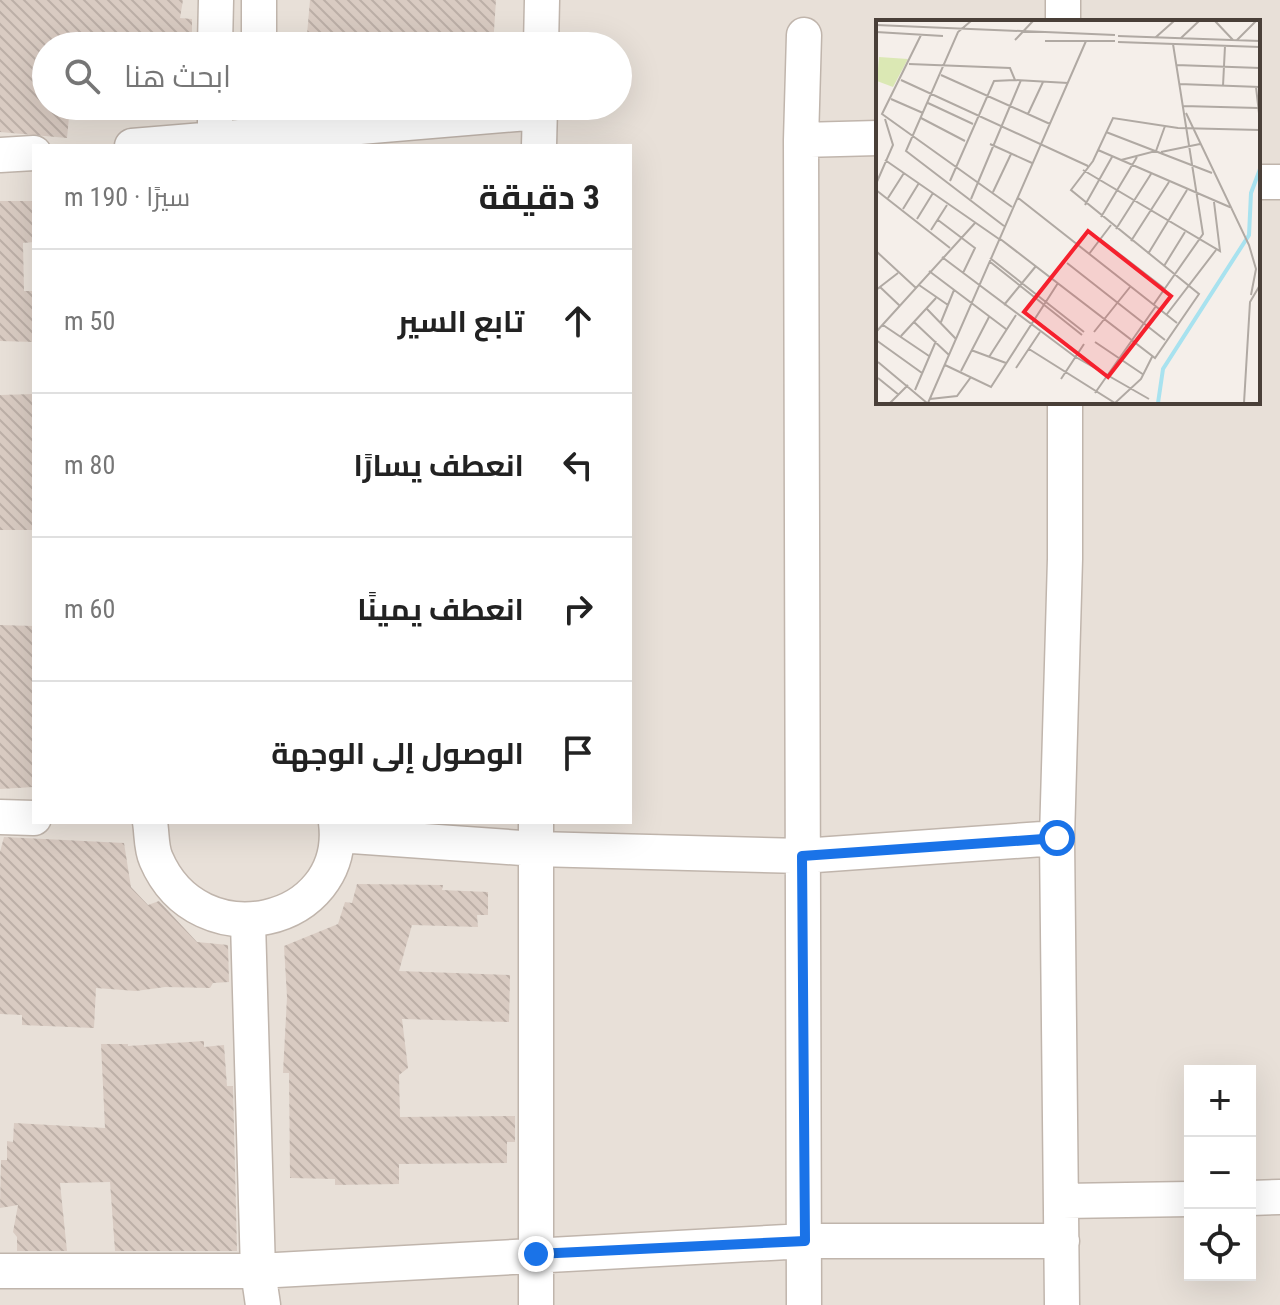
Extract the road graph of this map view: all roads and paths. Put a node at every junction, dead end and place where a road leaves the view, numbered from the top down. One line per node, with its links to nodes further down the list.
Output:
1 (216, 0): 4 (street)
2 (259, 0): 5 (street)
3 (542, 0): 6 (street)
4 (215, 32)
5 (259, 32)
6 (541, 32)
7 (804, 35): 13 (street)
8 (215, 120): 14 (street)
9 (392, 120): 11 (street)
10 (540, 120): 16 (street)
11 (257, 130): 14 (street)
12 (876, 138): 13 (street)
13 (801, 140): 26 (street)
14 (215, 143): 15 (street)
15 (187, 144)
16 (539, 144)
17 (32, 153): 18 (street)
18 (0, 155)
19 (1065, 404): 25 (street)
20 (0, 817): 21 (street)
21 (32, 818)
22 (150, 824): 27 (street)
23 (337, 828): 24 (street); 27 (street)
24 (536, 836): 26 (street); 34 (street)
25 (1057, 838): 26 (street); 31 (street)
26 (802, 856): 32 (street)
27 (248, 922): 36 (street)
28 (1280, 1197): 29 (street)
29 (1256, 1198)
30 (1184, 1199): 31 (street)
31 (1063, 1201): 33 (street)
32 (805, 1241): 33 (street); 34 (street); 39 (street)
33 (1062, 1241): 40 (street)
34 (536, 1254): 36 (street); 38 (street)
35 (0, 1271): 36 (street)
36 (258, 1271): 37 (street)
37 (263, 1305)
38 (536, 1305)
39 (804, 1305)
40 (1062, 1305)

